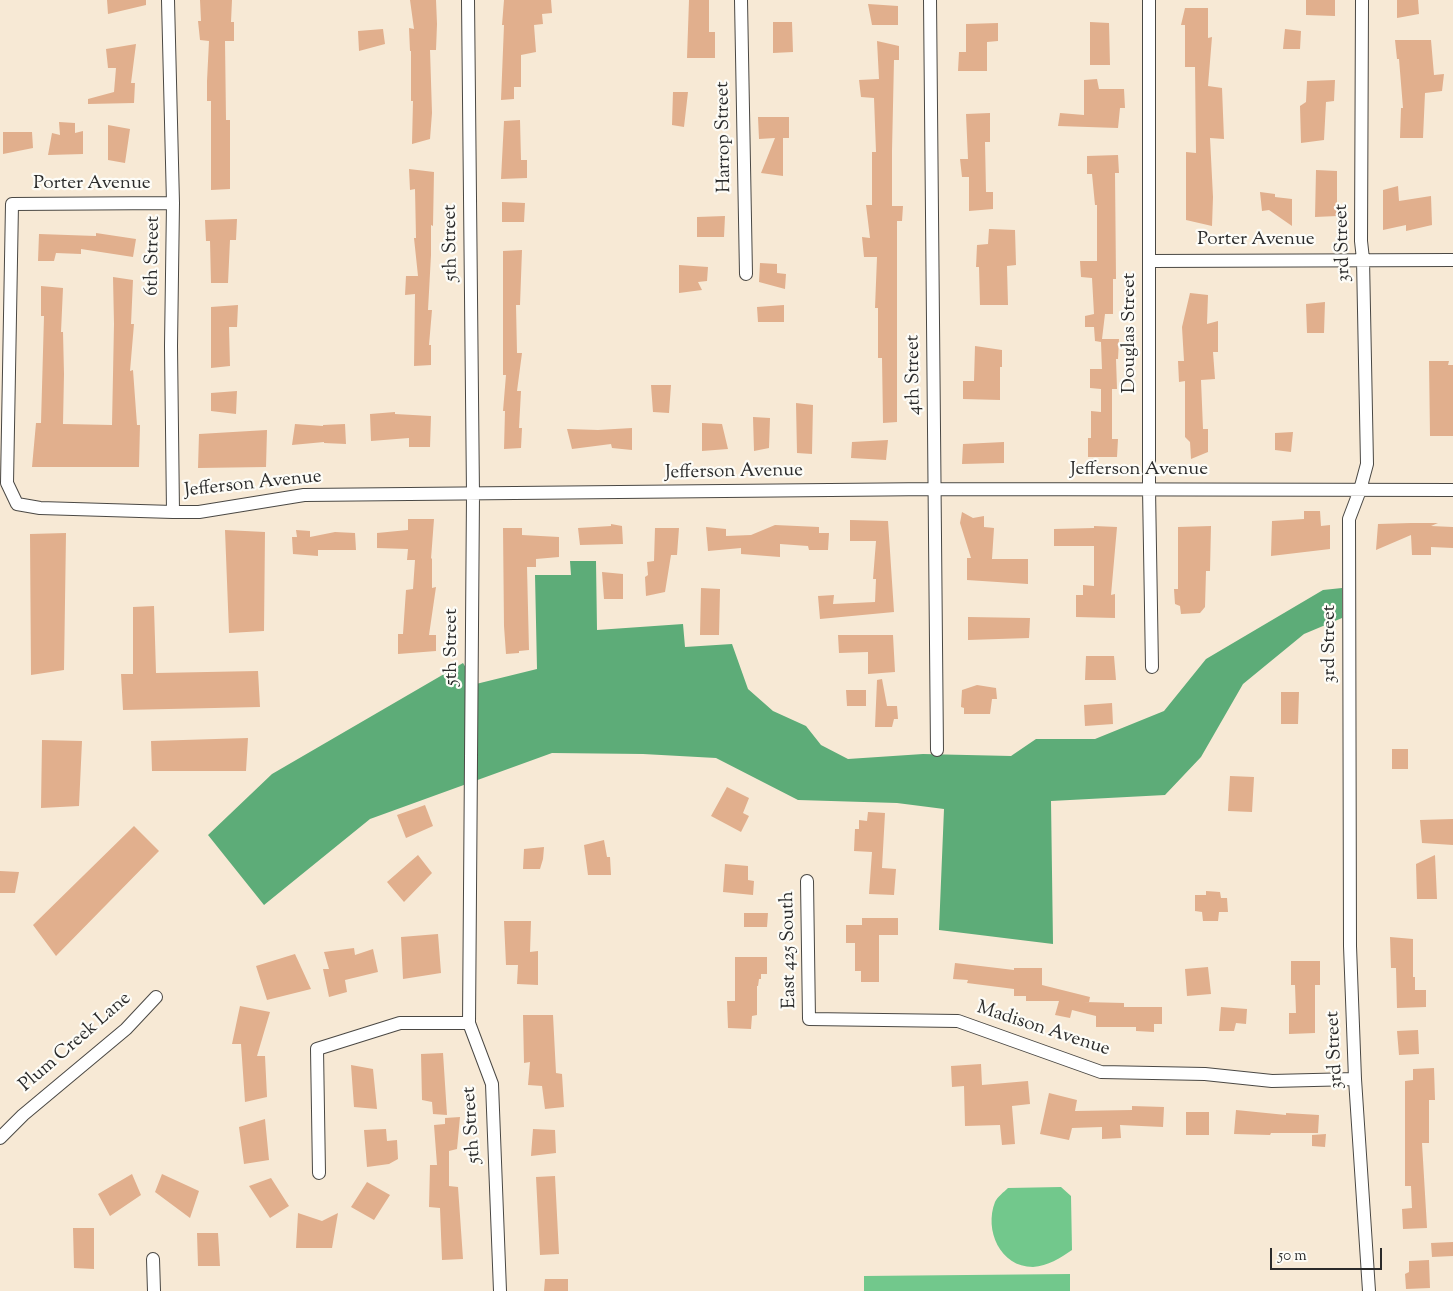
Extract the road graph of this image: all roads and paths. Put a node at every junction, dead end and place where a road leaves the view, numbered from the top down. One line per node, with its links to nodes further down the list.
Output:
1 (168, 0): 7 (street, 6th Street)
2 (468, 0): 16 (street, 5th Street)
3 (741, 0): 11 (street, Harrop Street)
4 (930, 0): 13 (street, 4th Street)
5 (1149, 0): 10 (street, Douglas Street)
6 (1362, 0): 8 (street, 3rd Street)
7 (173, 203): 17 (street, Porter Avenue); 18 (street, 6th Street)
8 (1363, 260): 9 (street, Porter Avenue); 10 (street, Porter Avenue); 14 (street, 3rd Street)
9 (1453, 260)
10 (1150, 261): 12 (street, Douglas Street)
11 (746, 274)
12 (1149, 488): 13 (street, Jefferson Avenue); 14 (street, Jefferson Avenue); 19 (street, Douglas Street)
13 (935, 489): 16 (street, Jefferson Avenue); 20 (street, 4th Street)
14 (1360, 490): 15 (street, Jefferson Avenue); 25 (street, 3rd Street)
15 (1453, 490)
16 (473, 494): 18 (street, Jefferson Avenue); 24 (street, 5th Street)
17 (17, 504): 18 (street, Jefferson Avenue)
18 (173, 512)
19 (1152, 667)
20 (937, 750)
21 (807, 881): 23 (street, East 425 South)
22 (156, 997): 26 (street, Plum Creek Lane)
23 (810, 1019): 25 (street, Madison Avenue)
24 (470, 1023): 27 (street); 30 (street, 5th Street)
25 (1356, 1079): 31 (street, 3rd Street)
26 (0, 1138)
27 (319, 1173)
28 (153, 1259): 29 (street)
29 (154, 1291)
30 (500, 1291)
31 (1369, 1291)

